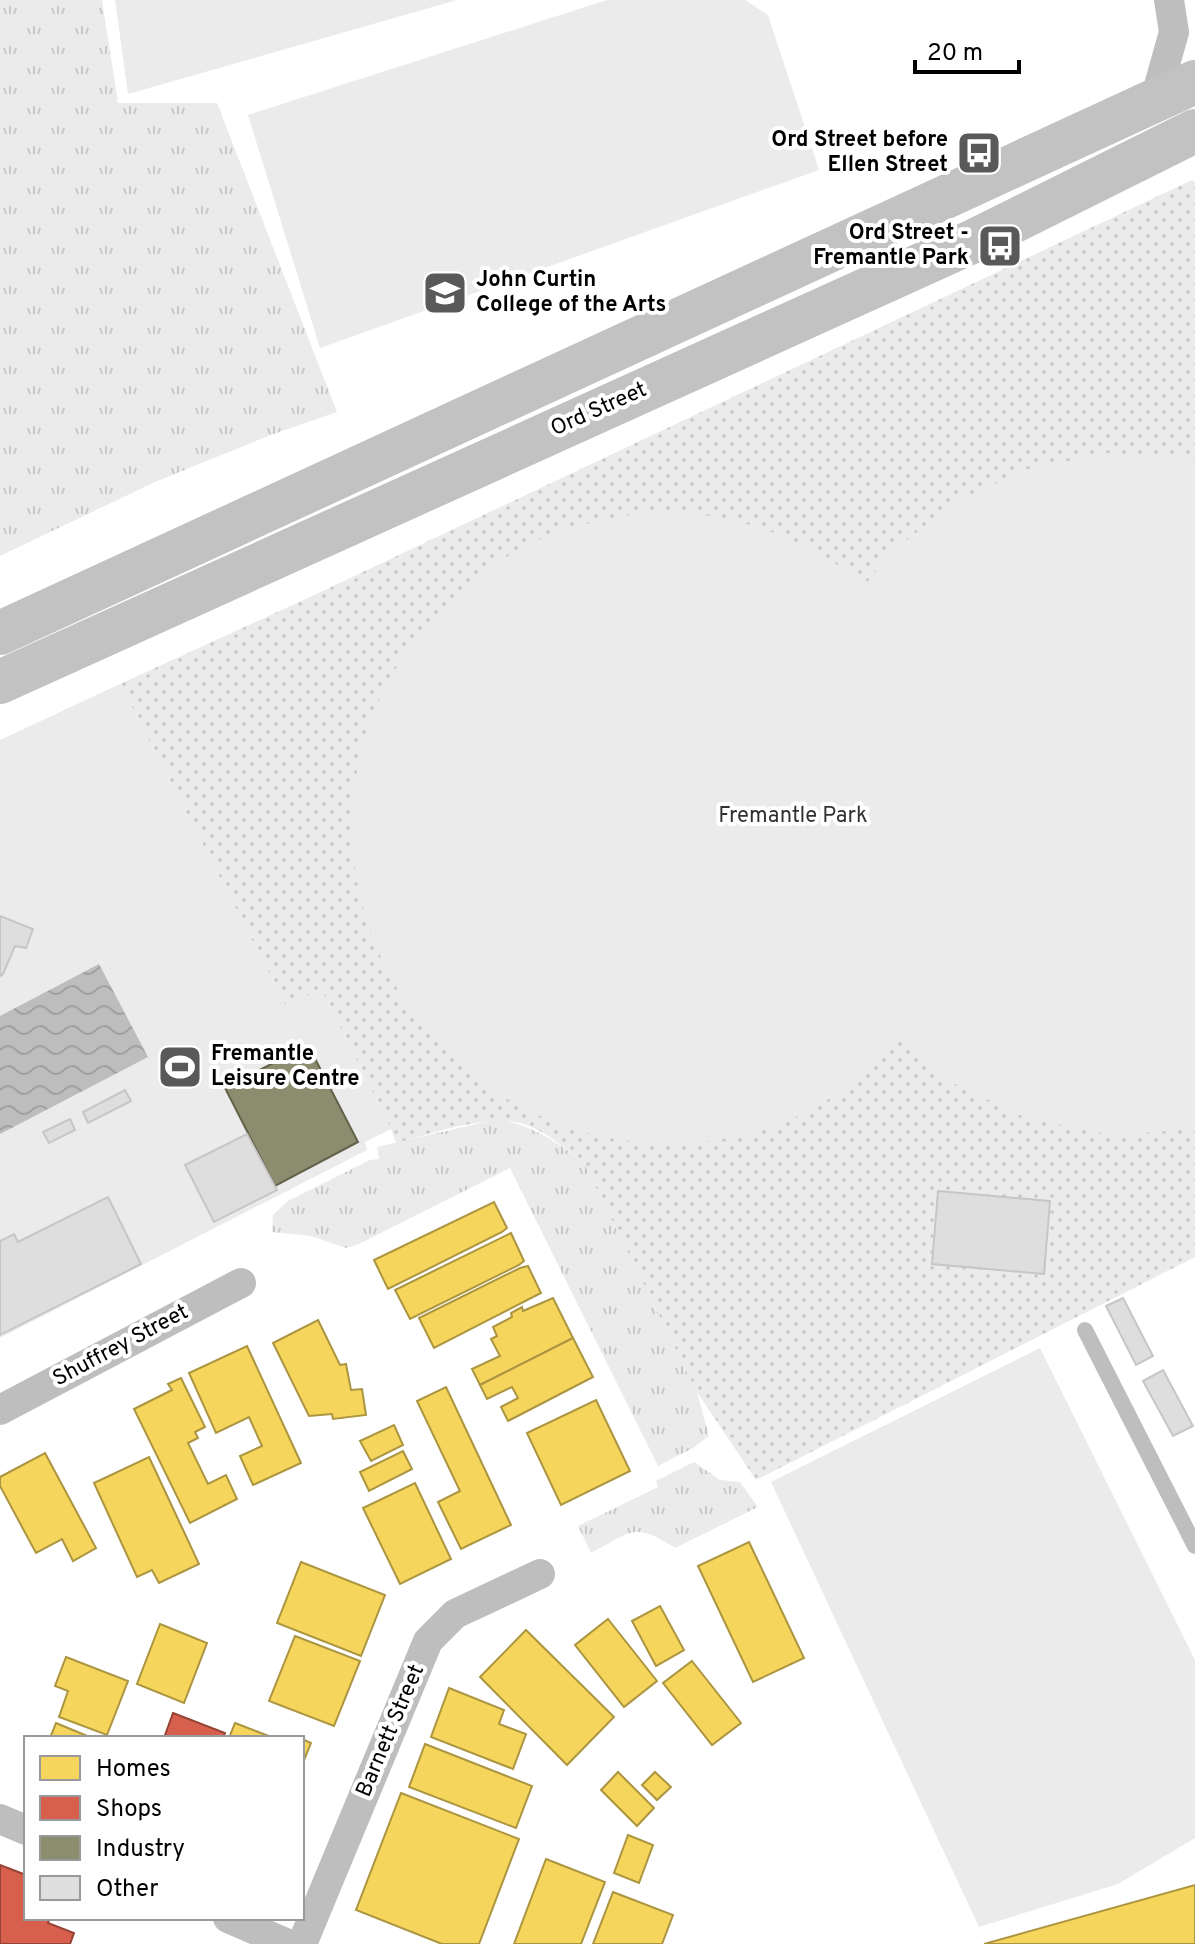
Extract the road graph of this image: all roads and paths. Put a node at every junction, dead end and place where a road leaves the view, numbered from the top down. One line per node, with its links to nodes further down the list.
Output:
1 (1169, 0): 3 (street)
2 (1195, 82): 3 (main road)
3 (1155, 100): 5 (main road)
4 (1192, 135): 6 (main road, Ord Street)
5 (0, 633)
6 (0, 682)
7 (241, 1283): 9 (street, Shuffrey Street)
8 (1085, 1330): 10 (lane)
9 (0, 1410)
10 (1195, 1546)
11 (540, 1574): 16 (street, Barnett Street)
12 (0, 1819): 13 (street)
13 (24, 1829)
14 (233, 1920): 15 (street)
15 (288, 1944)
16 (302, 1944)

